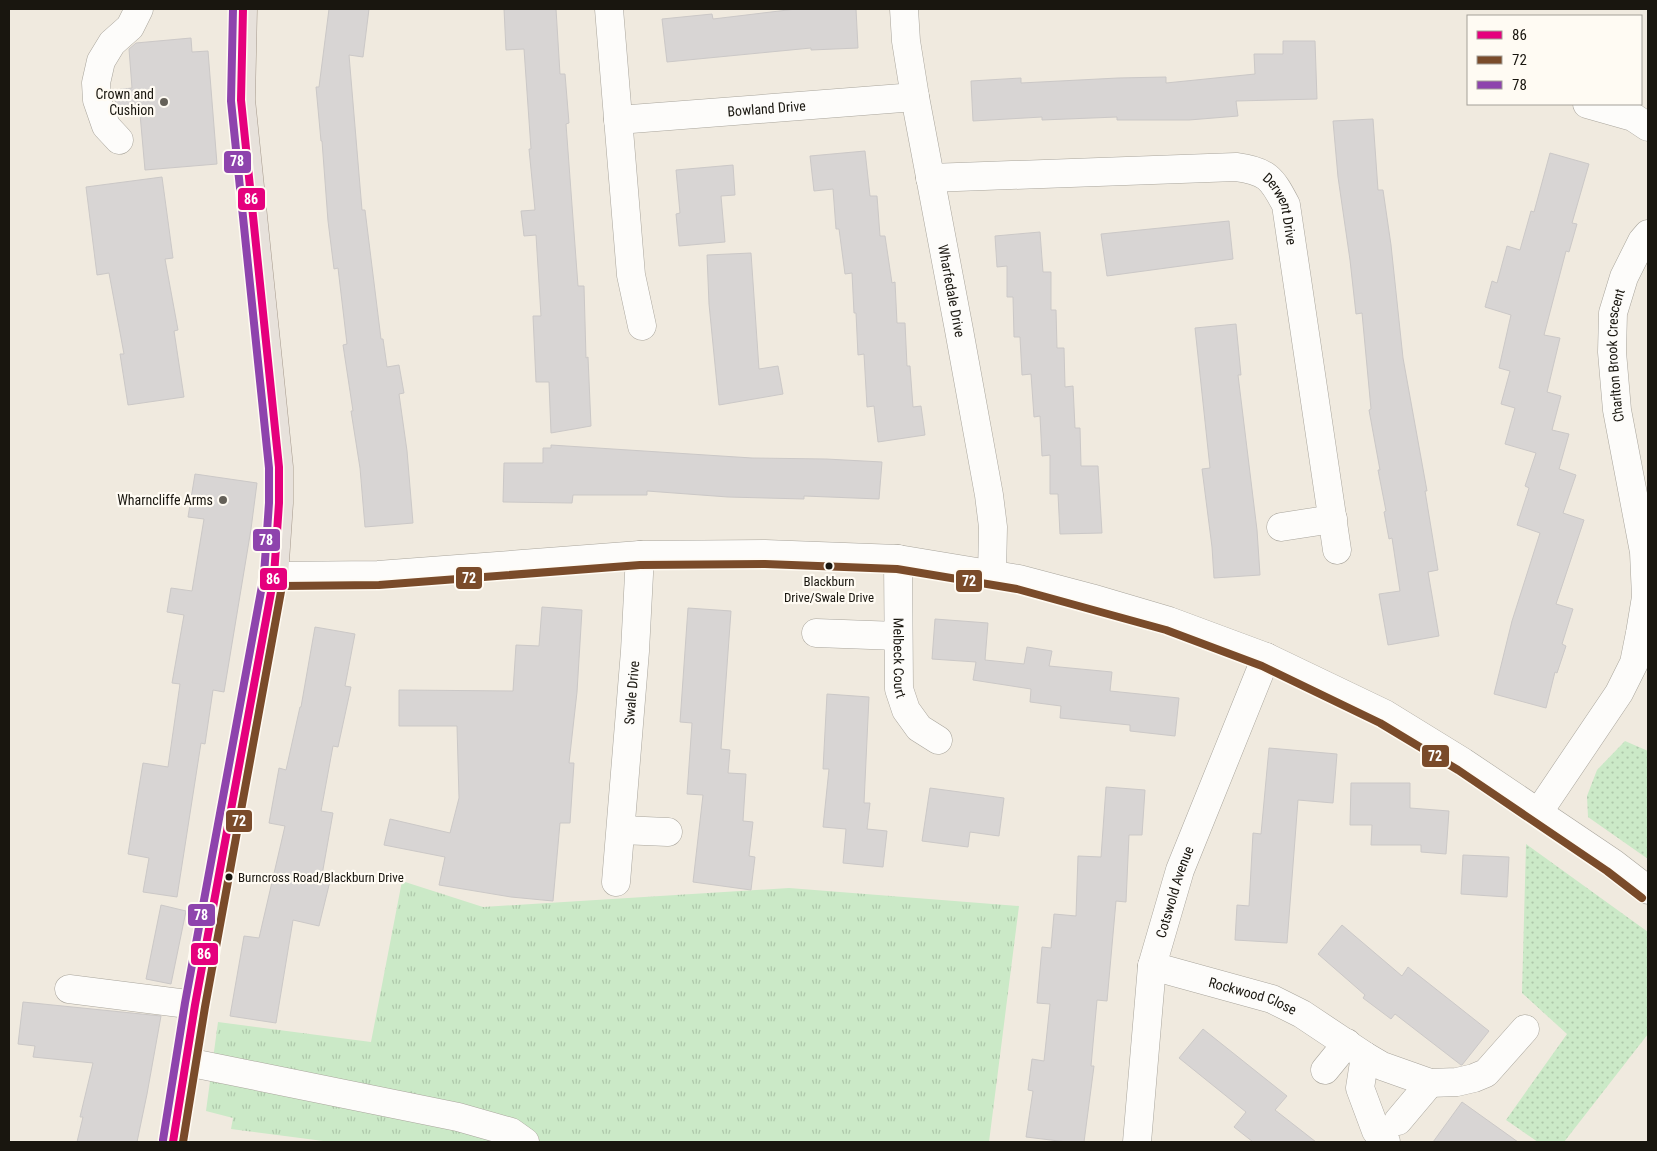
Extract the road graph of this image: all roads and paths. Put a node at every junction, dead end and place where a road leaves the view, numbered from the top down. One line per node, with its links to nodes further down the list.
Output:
1 (139, 9): 9 (street)
2 (243, 9): 19 (main road)
3 (609, 9): 7 (street)
4 (904, 9): 5 (street, Wharfedale Drive)
5 (915, 97): 7 (street, Bowland Drive); 10 (street, Wharfedale Drive)
6 (1591, 105): 8 (street)
7 (618, 120): 12 (street)
8 (1648, 127)
9 (119, 140)
10 (930, 178): 13 (street, Derwent Drive); 18 (street, Wharfedale Drive)
11 (1648, 234): 20 (street, Charlton Brook Crescent)
12 (642, 326)
13 (1333, 519): 14 (street); 15 (street, Derwent Drive)
14 (1282, 527)
15 (1337, 550)
16 (640, 555): 17 (street); 19 (street); 26 (street, Swale Drive)
17 (898, 559): 18 (street); 22 (street, Melbeck Court)
18 (992, 574): 23 (street)
19 (274, 576): 32 (main road)
20 (1647, 597): 25 (street, Charlton Brook Crescent)
21 (816, 632): 22 (street)
22 (898, 636): 24 (street, Melbeck Court)
23 (1266, 657): 25 (street); 30 (street, Cotswold Avenue)
24 (938, 740)
25 (1538, 813): 29 (street)
26 (621, 830): 27 (street); 28 (street, Swale Drive)
27 (668, 832)
28 (616, 882)
29 (1648, 890)
30 (1152, 966): 34 (street, Rockwood Close); 41 (street, Cotswold Avenue)
31 (69, 989): 32 (street)
32 (195, 1005): 35 (main road)
33 (1525, 1029): 37 (street)
34 (1364, 1055): 36 (street); 37 (street, Rockwood Close); 38 (street)
35 (187, 1062): 39 (main road); 40 (street)
36 (1325, 1070)
37 (1430, 1083): 38 (street)
38 (1392, 1132)
39 (173, 1142)
40 (525, 1142)
41 (1137, 1142)

